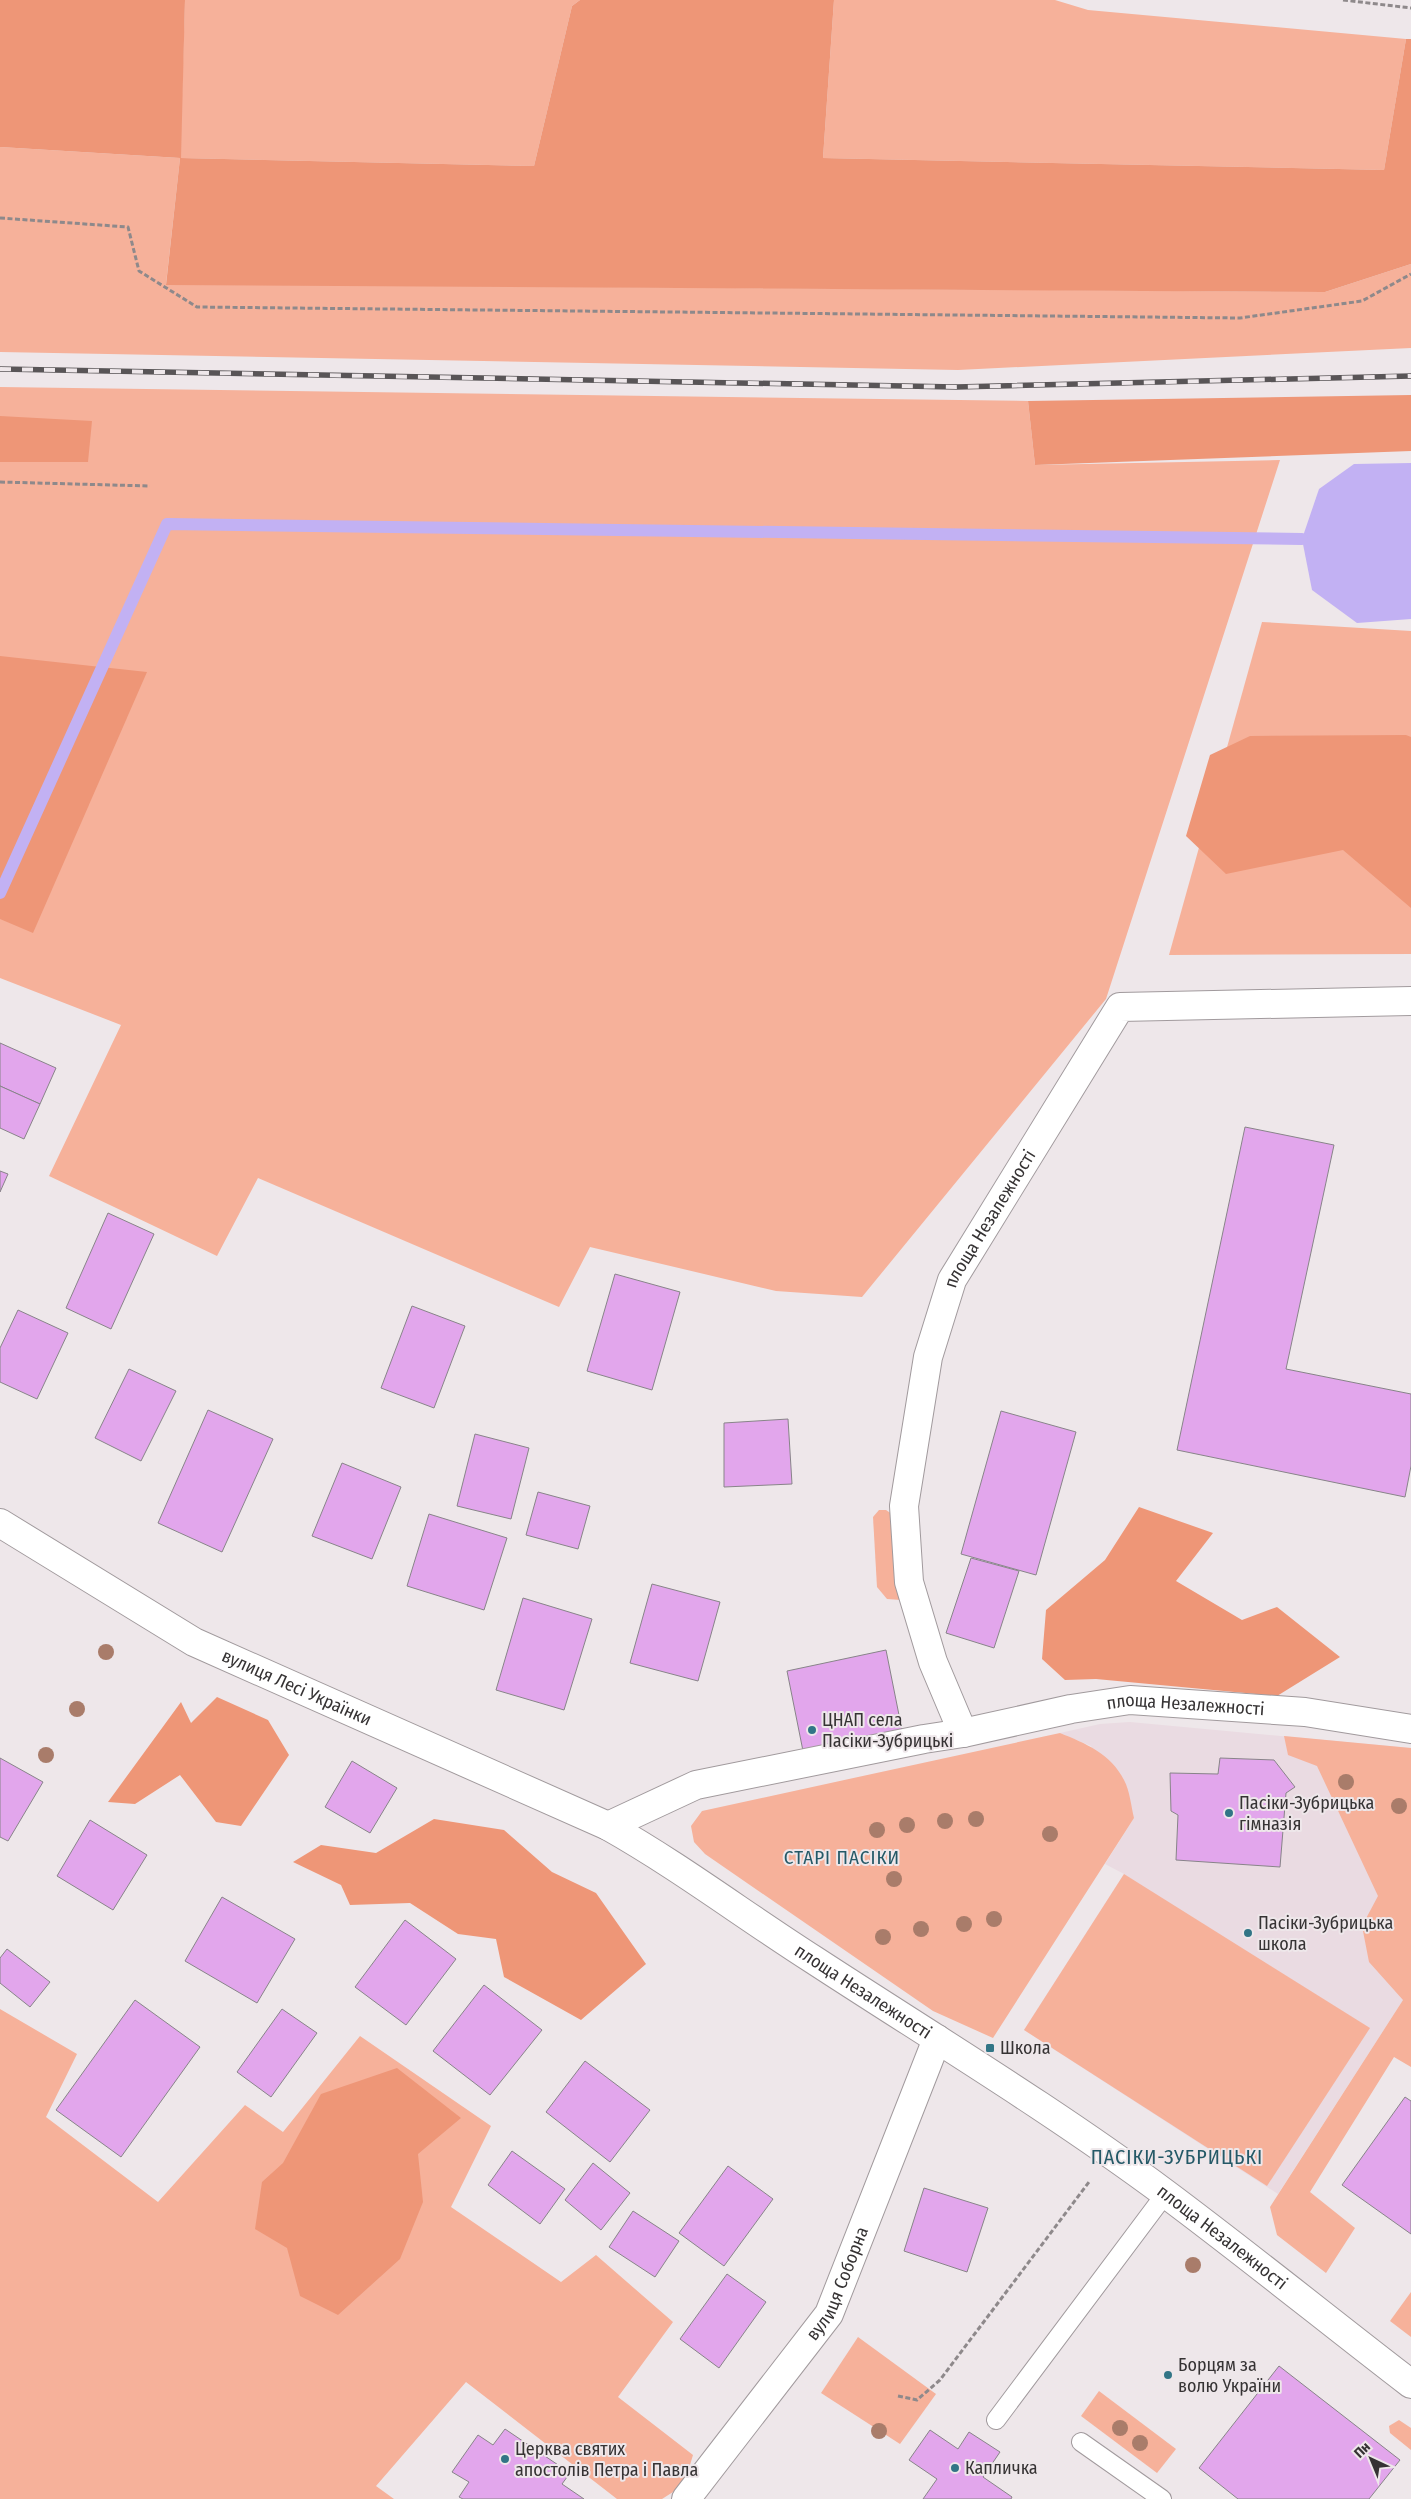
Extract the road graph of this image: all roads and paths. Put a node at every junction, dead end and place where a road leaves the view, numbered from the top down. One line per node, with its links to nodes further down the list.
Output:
1 (1343, 0): 2 (path)
2 (1411, 8)
3 (0, 218): 4 (path)
4 (1411, 274)
5 (0, 482): 6 (path)
6 (150, 486)
7 (1411, 1001): 10 (street, площа Незалежності)
8 (0, 1524): 11 (street, вулиця Лесі Українки)
9 (1411, 1729): 10 (street, площа Незалежності)
10 (963, 1733): 11 (street, площа Незалежності)
11 (608, 1826): 12 (street, площа Незалежності)
12 (937, 2039): 14 (street, площа Незалежності); 19 (street, вулиця Соборна)
13 (1091, 2179): 16 (path)
14 (1166, 2194): 15 (street, площа Незалежності); 17 (lane)
15 (1411, 2384)
16 (898, 2396)
17 (996, 2420)
18 (1081, 2442): 20 (lane)
19 (686, 2499)
20 (1162, 2499)

